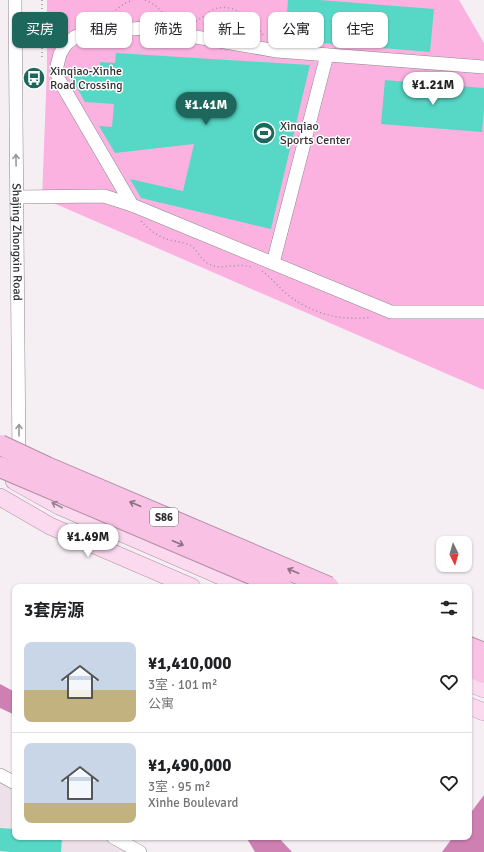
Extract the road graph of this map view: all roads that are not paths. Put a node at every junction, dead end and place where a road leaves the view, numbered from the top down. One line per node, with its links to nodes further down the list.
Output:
1 (15, 0): 6 (street, Shajing Zhongxin Road, one-way to 1)
2 (327, 55): 3 (street); 4 (street); 8 (street)
3 (484, 67)
4 (115, 176): 5 (street); 7 (street)
5 (104, 196): 6 (street); 7 (street)
6 (17, 197): 13 (street, Shajing Zhongxin Road, one-way to 6)
7 (132, 205): 8 (street)
8 (273, 263): 9 (street)
9 (484, 312)
10 (0, 446): 18 (highway, S86, one-way to 10, bridge)
11 (0, 467): 17 (highway, S86, one-way to 17, bridge)
12 (0, 472): 13 (main road)
13 (18, 483): 16 (main road, one-way to 13)
14 (5, 501): 15 (main road)
15 (185, 584)
16 (239, 584)
17 (275, 584)
18 (322, 584)
19 (472, 648): 20 (highway)
20 (484, 653)
21 (472, 668): 22 (highway)
22 (484, 673)
23 (472, 684): 24 (main road)
24 (484, 689)
25 (472, 707): 26 (main road)
26 (484, 712)
27 (0, 775): 28 (street)
28 (12, 781)
29 (118, 840): 30 (street)
30 (140, 852)

